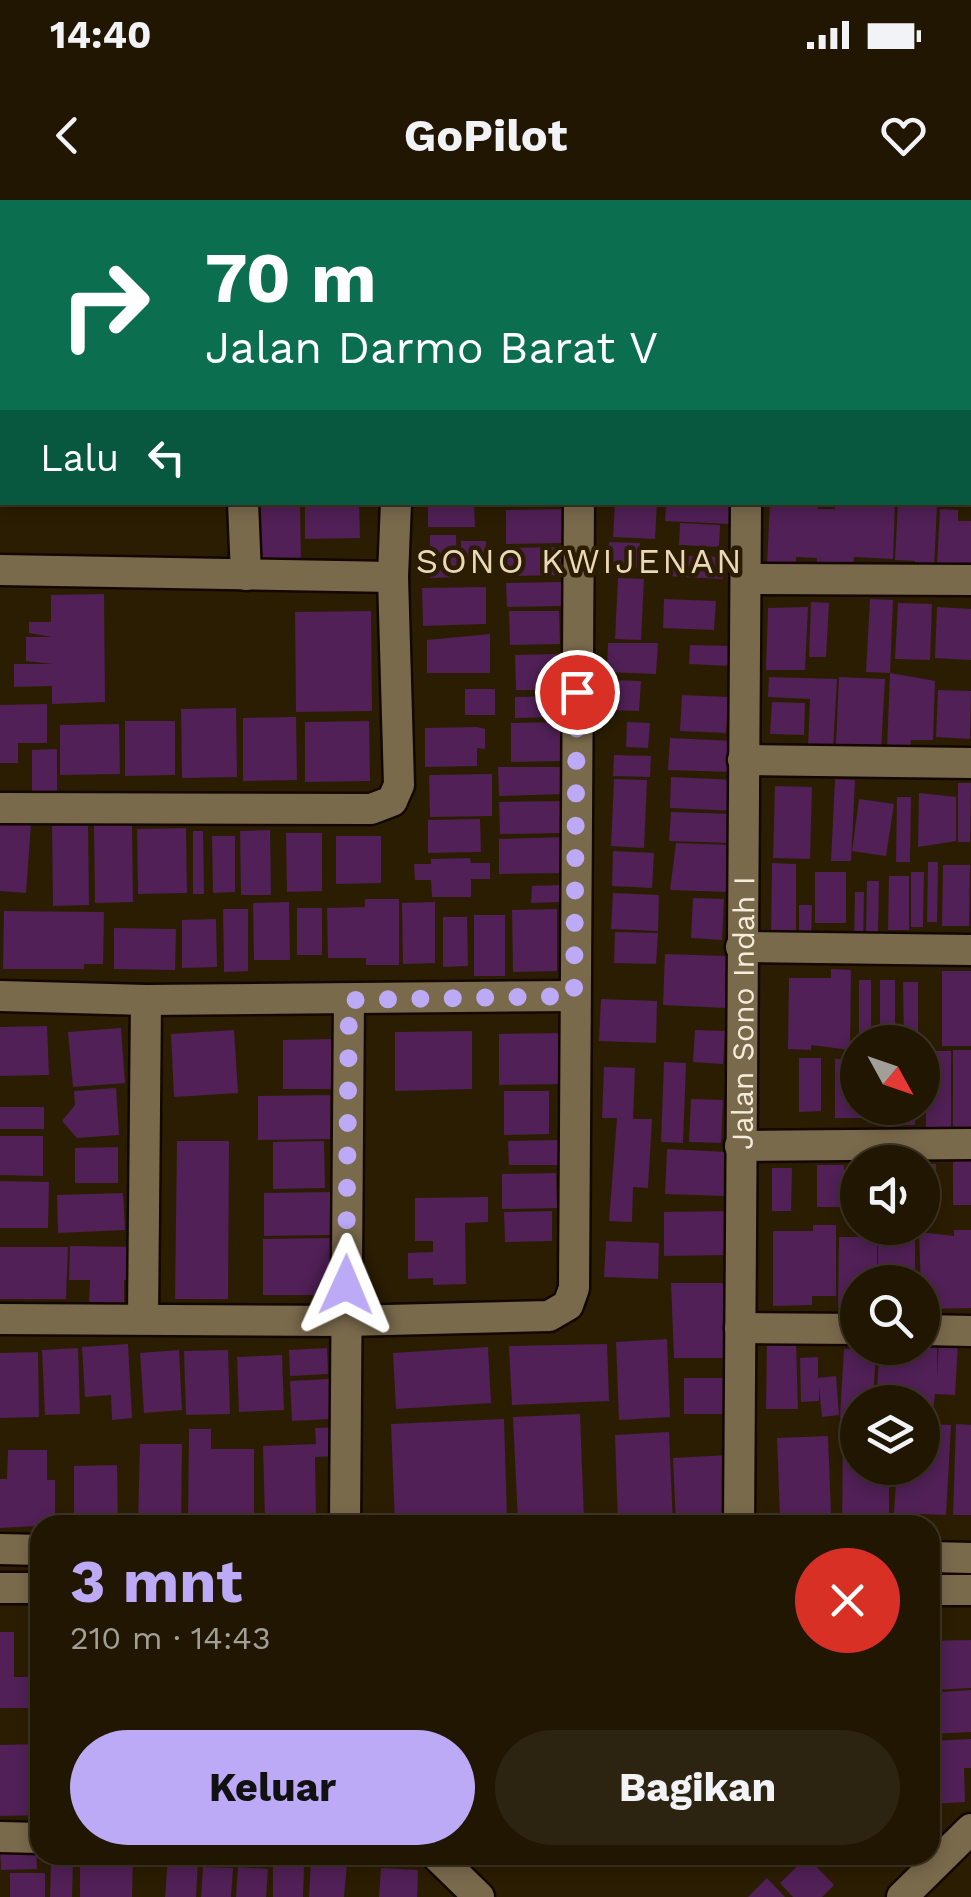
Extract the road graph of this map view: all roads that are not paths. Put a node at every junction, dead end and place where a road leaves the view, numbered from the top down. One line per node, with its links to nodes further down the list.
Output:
1 (244, 505): 6 (street)
2 (396, 505): 7 (street)
3 (579, 505): 16 (street)
4 (746, 505): 8 (street, Jalan Sono Indah I)
5 (0, 570): 6 (street)
6 (246, 575): 7 (street)
7 (392, 577): 12 (street)
8 (747, 579): 9 (street); 10 (street, Jalan Sono Indah I)
9 (971, 580)
10 (743, 760): 11 (street); 13 (street, Jalan Sono Indah I)
11 (971, 763)
12 (0, 808)
13 (741, 946): 14 (street); 20 (street, Jalan Sono Indah I)
14 (971, 950)
15 (0, 996): 17 (street)
16 (574, 996): 18 (street); 23 (street)
17 (146, 1000): 18 (street); 21 (street)
18 (349, 1000): 23 (street)
19 (971, 1144): 20 (street)
20 (740, 1146): 24 (street, Jalan Sono Indah I)
21 (144, 1318): 22 (street); 23 (street)
22 (0, 1319)
23 (346, 1321): 28 (street)
24 (740, 1328): 25 (street); 29 (street, Jalan Sono Indah I)
25 (840, 1329)
26 (940, 1330): 27 (street)
27 (971, 1331)
28 (344, 1515)
29 (740, 1515)
30 (0, 1549): 31 (street)
31 (30, 1550)
32 (940, 1557): 33 (street)
33 (971, 1558)
34 (0, 1588): 35 (street)
35 (30, 1588)
36 (940, 1590): 37 (street)
37 (971, 1590)
38 (968, 1832): 39 (street); 42 (street)
39 (940, 1835)
40 (0, 1838): 41 (street)
41 (30, 1838)
42 (940, 1860)
43 (446, 1865): 45 (street)
44 (934, 1865): 46 (street)
45 (479, 1897)
46 (902, 1897)

